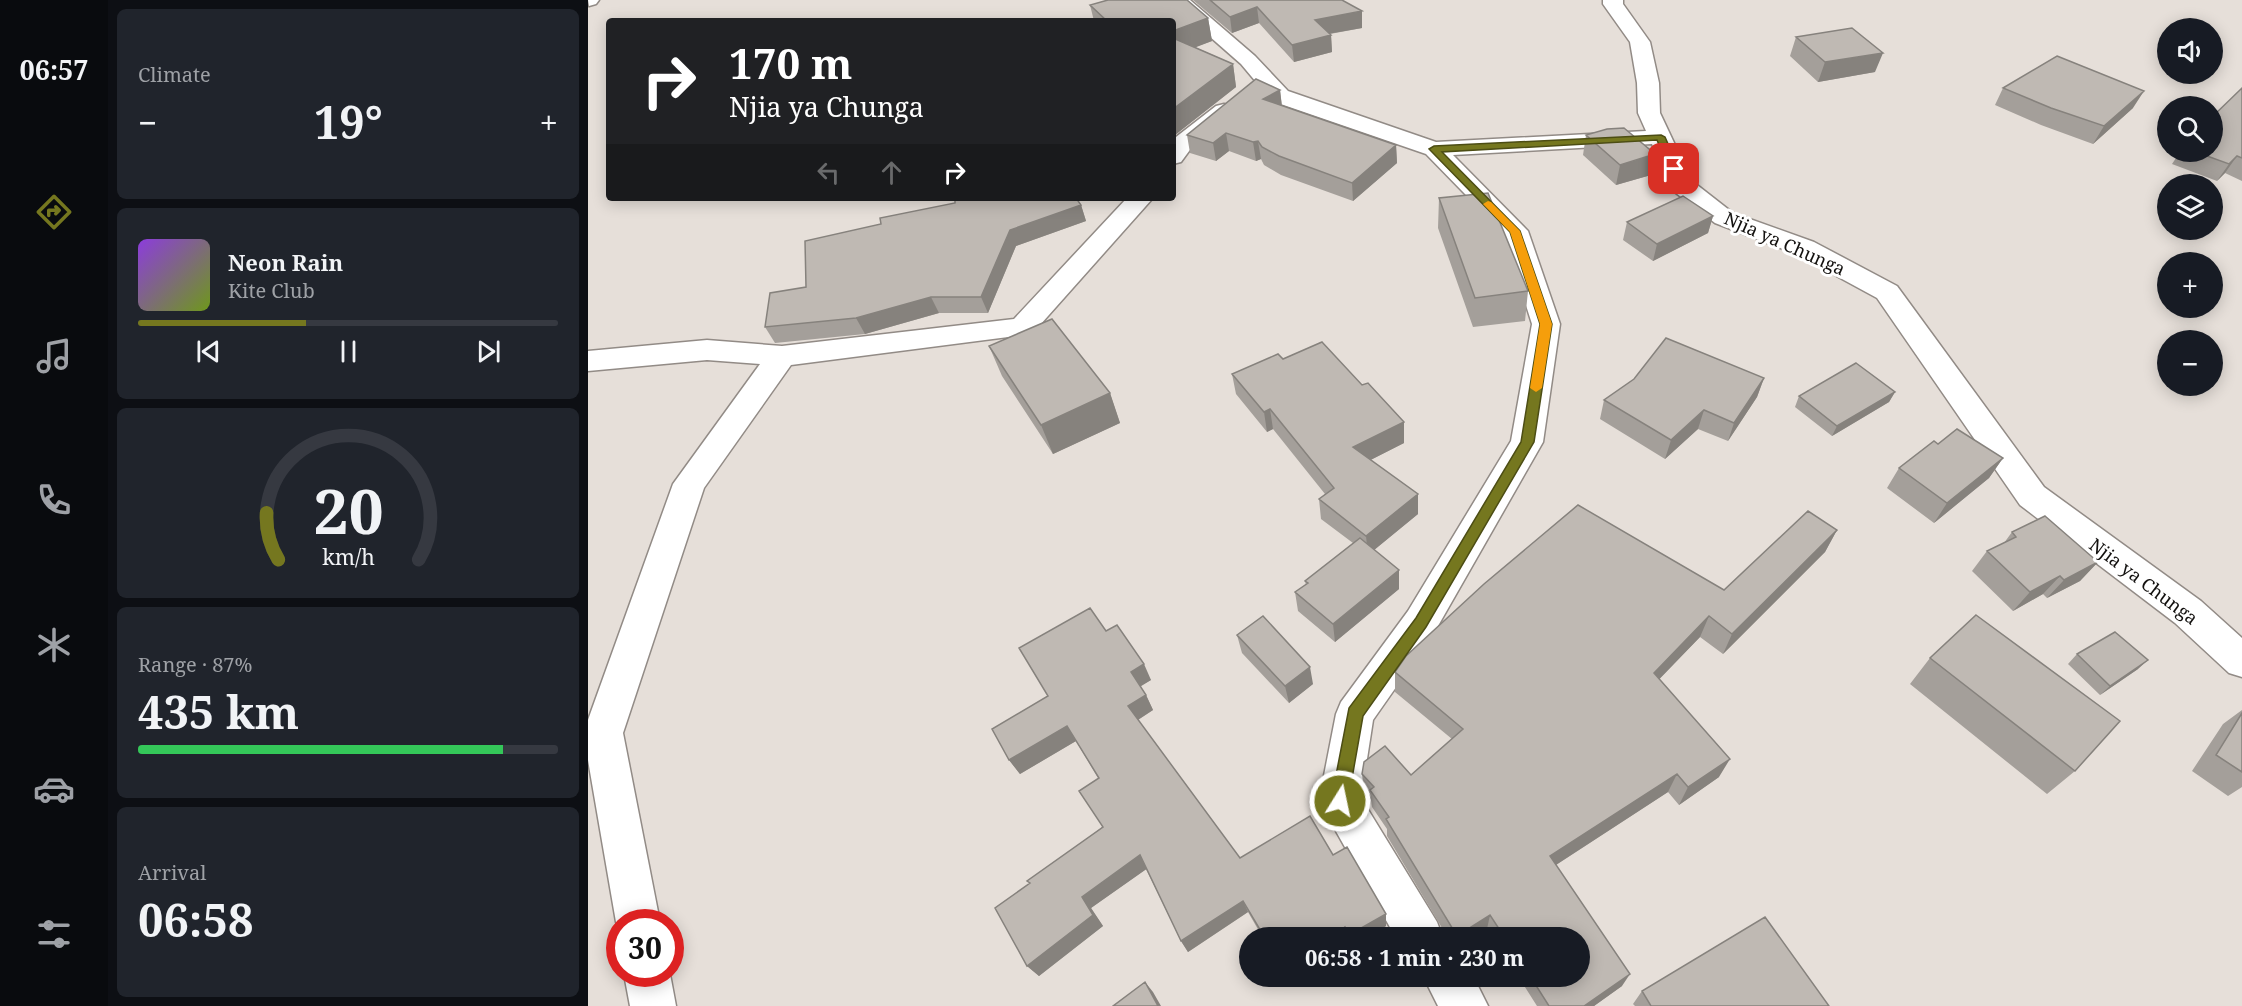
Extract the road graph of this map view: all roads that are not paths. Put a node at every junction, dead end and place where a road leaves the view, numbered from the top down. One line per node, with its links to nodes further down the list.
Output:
1 (1178, 0): 3 (street)
2 (1613, 0): 4 (street, Njia ya Chunga)
3 (1250, 91): 5 (street); 6 (street)
4 (1661, 137): 5 (street); 10 (street, Njia ya Chunga)
5 (1434, 149): 12 (street)
6 (1176, 153)
7 (1138, 201): 8 (street)
8 (782, 356): 9 (street); 11 (street)
9 (588, 362)
10 (2242, 661)
11 (636, 909)
12 (1414, 927)
13 (649, 987): 15 (street)
14 (1453, 987): 16 (street)
15 (653, 1006)
16 (1465, 1006)

